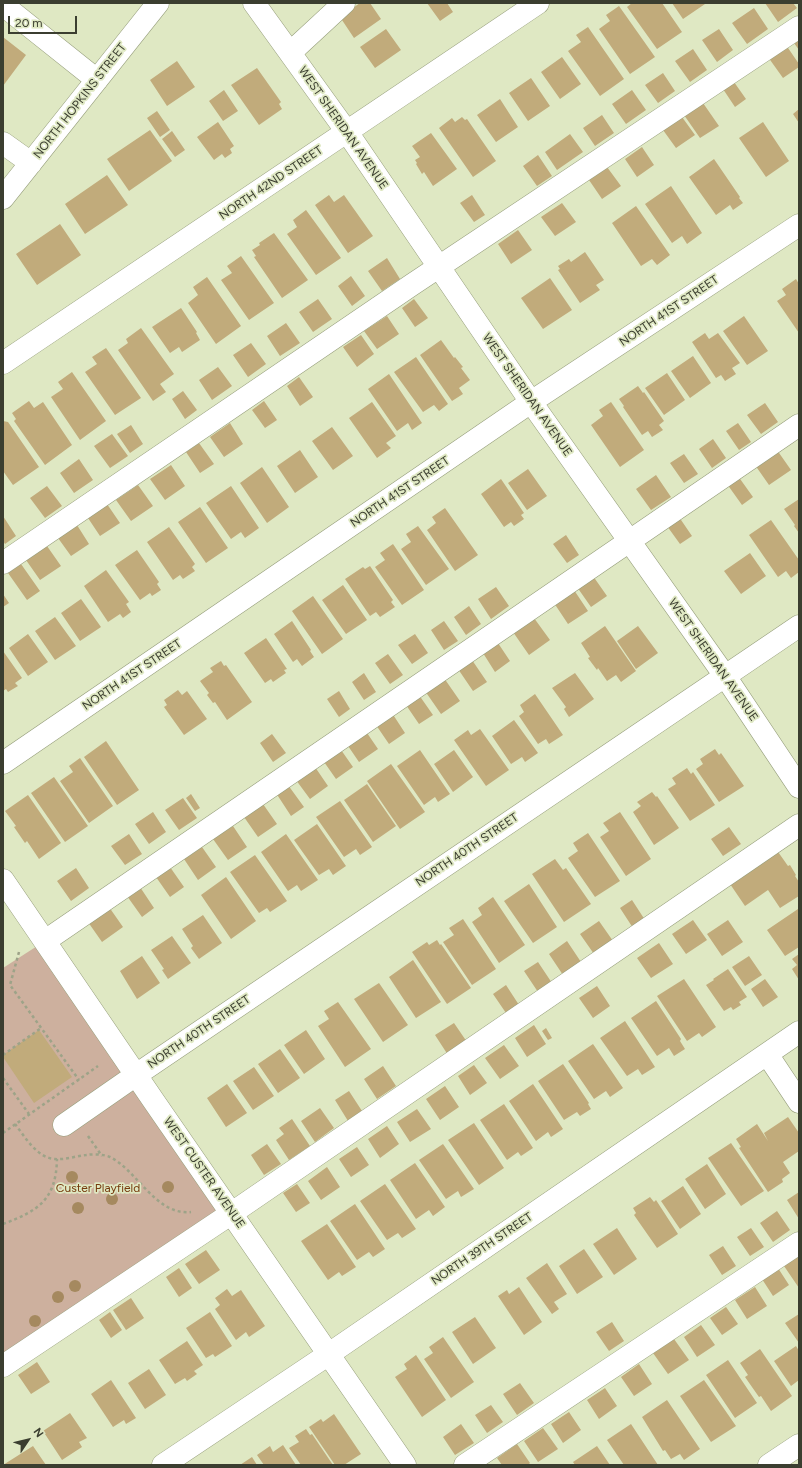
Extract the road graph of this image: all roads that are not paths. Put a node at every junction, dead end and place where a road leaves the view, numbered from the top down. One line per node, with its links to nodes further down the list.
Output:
1 (254, 3): 7 (street, WEST SHERIDAN AVENUE)
2 (344, 3): 7 (street)
3 (538, 3): 9 (street, NORTH 42ND STREET)
4 (3, 5): 8 (street)
5 (150, 6): 8 (street, NORTH HOPKINS STREET)
6 (799, 27): 14 (street)
7 (290, 53): 9 (street, WEST SHERIDAN AVENUE)
8 (97, 80): 11 (street, NORTH HOPKINS STREET)
9 (347, 132): 14 (street, WEST SHERIDAN AVENUE); 15 (street, NORTH 42ND STREET)
10 (3, 143): 11 (street)
11 (31, 163): 12 (street, NORTH HOPKINS STREET)
12 (3, 198)
13 (799, 225): 16 (street, NORTH 41ST STREET)
14 (438, 267): 16 (street, WEST SHERIDAN AVENUE); 19 (street)
15 (3, 362)
16 (531, 402): 18 (street, WEST SHERIDAN AVENUE); 22 (street, NORTH 41ST STREET)
17 (799, 425): 18 (street)
18 (629, 542): 21 (street, WEST SHERIDAN AVENUE); 26 (street)
19 (3, 563)
20 (799, 626): 21 (street, NORTH 40TH STREET)
21 (725, 676): 23 (street, WEST SHERIDAN AVENUE); 29 (street, NORTH 40TH STREET)
22 (3, 763)
23 (799, 787)
24 (799, 825): 32 (street)
25 (3, 880): 26 (street, WEST CUSTER AVENUE)
26 (44, 941): 29 (street, WEST CUSTER AVENUE)
27 (799, 1032): 28 (street, NORTH 39TH STREET)
28 (766, 1054): 30 (street); 34 (street, NORTH 39TH STREET)
29 (136, 1075): 31 (street, NORTH 40TH STREET); 32 (street, WEST CUSTER AVENUE)
30 (799, 1102)
31 (64, 1125)
32 (232, 1213): 34 (street, WEST CUSTER AVENUE); 35 (street)
33 (799, 1242): 39 (street)
34 (329, 1354): 37 (street, NORTH 39TH STREET); 38 (street, WEST CUSTER AVENUE)
35 (3, 1366)
36 (799, 1445): 40 (street)
37 (163, 1465)
38 (405, 1465)
39 (465, 1465)
40 (769, 1465)

